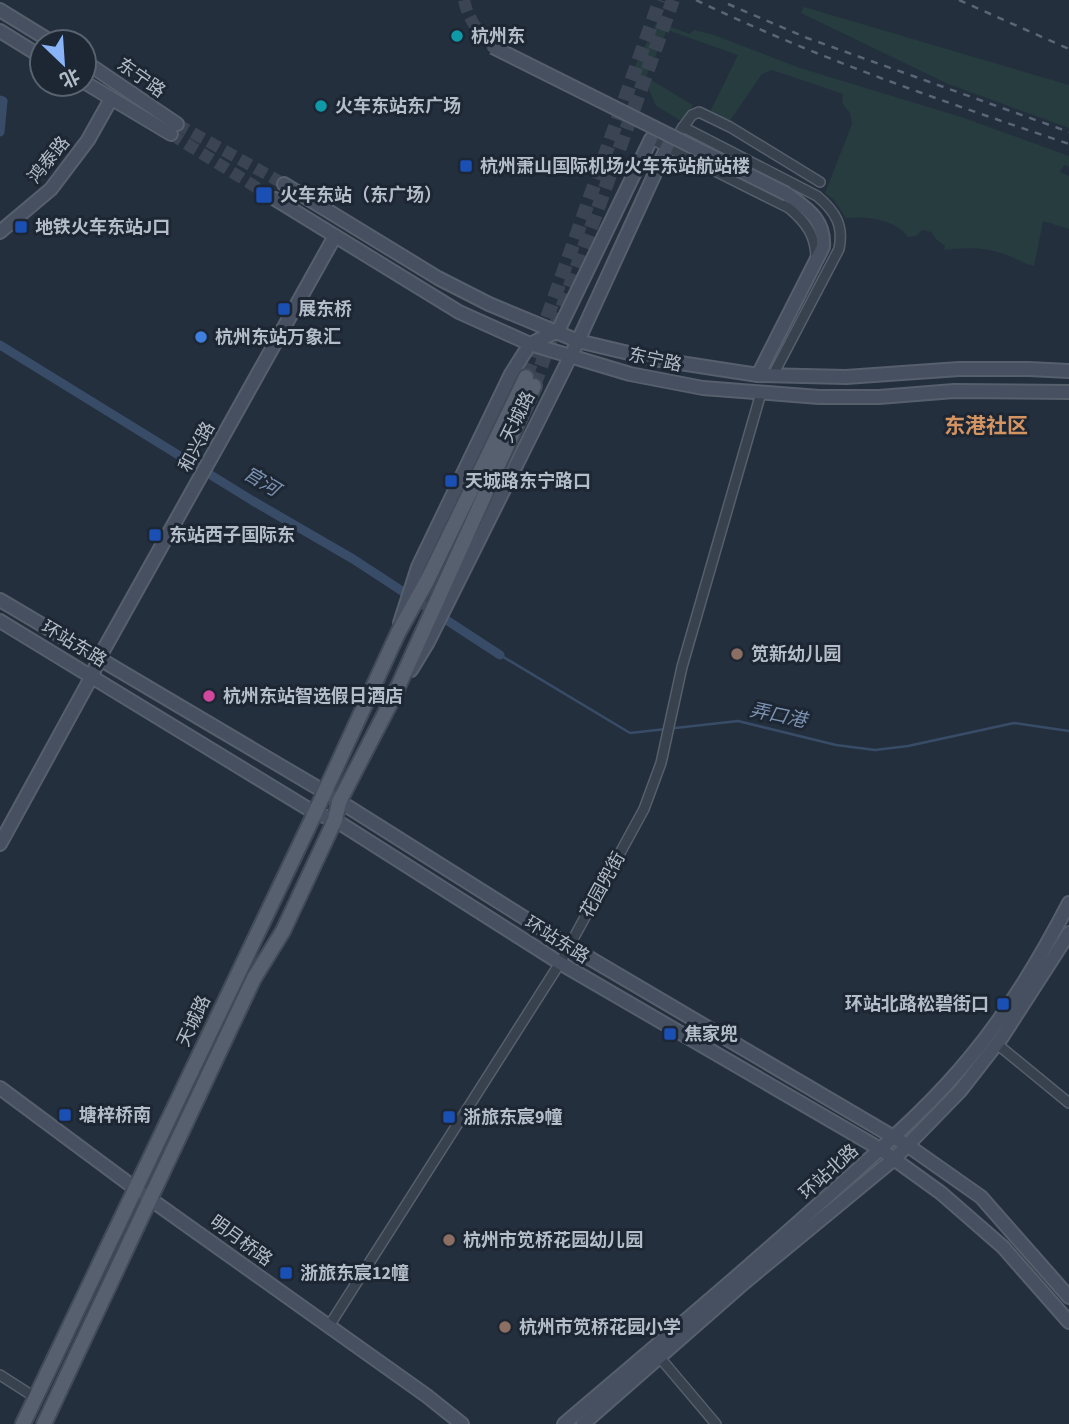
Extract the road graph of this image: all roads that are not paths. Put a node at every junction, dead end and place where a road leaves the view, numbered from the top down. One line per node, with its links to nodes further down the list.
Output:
1 (0, 10): 2 (main road)
2 (29, 28)
3 (0, 31): 5 (main road)
4 (493, 47): 17 (main road, bridge)
5 (28, 48)
6 (98, 72): 8 (main road, 东宁路)
7 (98, 91): 8 (main road, 东宁路)
8 (111, 99): 15 (main road, 鸿泰路)
9 (683, 127): 11 (street); 12 (street); 24 (street)
10 (651, 138): 11 (street); 18 (main road)
11 (667, 145): 17 (street); 19 (main road, 天城路)
12 (820, 182)
13 (284, 184): 18 (main road, 东宁路)
14 (275, 199): 16 (main road, 东宁路)
15 (0, 232)
16 (335, 236): 20 (main road, 东宁路); 32 (main road, 和兴路)
17 (816, 265): 23 (main road)
18 (558, 331): 19 (main road, 东宁路); 20 (main road)
19 (578, 341): 21 (main road, 天城路); 23 (main road, 东宁路)
20 (530, 344): 21 (main road, 东宁路); 27 (main road, 天城路)
21 (570, 357): 26 (main road, 东宁路); 28 (main road, 天城路)
22 (1069, 371): 24 (main road, 东宁路)
23 (758, 375): 24 (main road, 东宁路)
24 (773, 375)
25 (1069, 392): 26 (main road, 东宁路)
26 (761, 393): 41 (street, 花园兜街)
27 (420, 581): 28 (main road, 天城路); 31 (main road, 天城路); 31 (main road, 天城路)
28 (444, 597): 35 (main road, 天城路)
29 (0, 600): 32 (main road, 环站东路)
30 (0, 621): 33 (main road, 环站东路)
31 (398, 633): 34 (main road, 天城路)
32 (99, 658): 33 (main road, 和兴路); 34 (main road, 环站东路)
33 (92, 676): 36 (main road, 环站东路); 38 (main road, 和兴路)
34 (323, 791): 35 (main road, 环站东路); 36 (main road, 天城路)
35 (339, 802): 37 (main road, 天城路); 41 (main road, 环站东路)
36 (314, 813): 37 (main road, 环站东路); 50 (main road, 天城路)
37 (335, 820): 42 (main road, 环站东路); 51 (main road, 天城路)
38 (0, 844)
39 (1069, 903): 46 (main road, 环站北路)
40 (1069, 933): 43 (main road, 环站北路)
41 (569, 946): 42 (street, 花园兜街); 46 (main road, 环站东路)
42 (560, 963): 48 (main road, 环站东路); 54 (street, 花园兜街)
43 (997, 1044): 45 (street); 47 (main road, 环站北路)
44 (0, 1088): 50 (main road, 明月桥路)
45 (1069, 1103)
46 (893, 1138): 47 (main road, 环站东路); 48 (main road, 环站北路)
47 (907, 1145): 49 (main road, 环站北路); 52 (main road, 环站东路)
48 (880, 1149): 49 (main road, 环站东路); 55 (main road, 环站北路)
49 (894, 1159): 53 (main road, 环站东路); 55 (main road, 环站北路)
50 (136, 1189): 51 (main road, 明月桥路); 57 (main road, 天城路)
51 (152, 1198): 54 (main road, 明月桥路); 59 (main road, 天城路)
52 (1069, 1297)
53 (1069, 1322)
54 (329, 1326): 60 (main road, 明月桥路)
55 (656, 1353): 61 (main road, 环站北路); 62 (main road, 环站北路); 63 (street)
56 (0, 1375): 57 (street)
57 (36, 1398): 58 (main road, 天城路)
58 (23, 1424)
59 (44, 1424)
60 (462, 1424)
61 (564, 1424)
62 (583, 1424)
63 (716, 1424)

